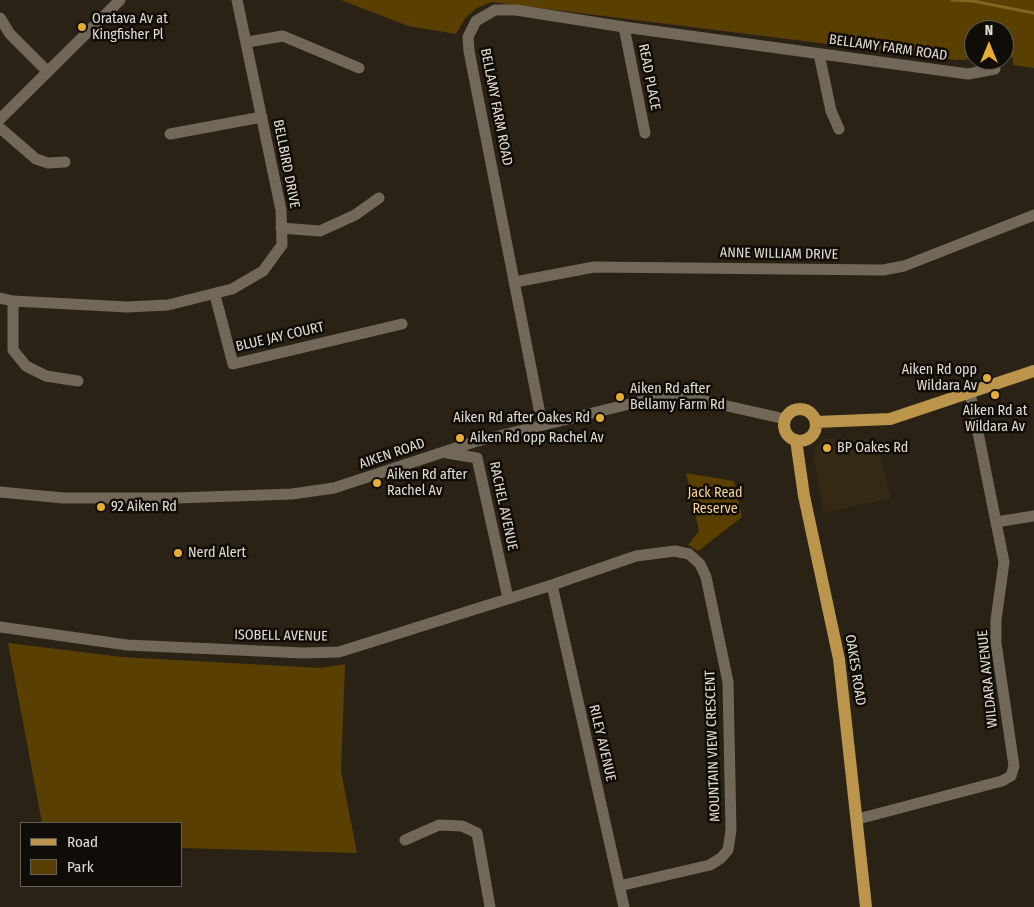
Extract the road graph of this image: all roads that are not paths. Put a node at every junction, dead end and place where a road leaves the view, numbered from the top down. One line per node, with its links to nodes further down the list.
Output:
1 (120, 0): 9 (street)
2 (237, 0): 5 (street, BELLBIRD DRIVE)
3 (0, 18): 9 (street)
4 (624, 27): 6 (street, BELLAMY FARM ROAD); 14 (street, READ PLACE); 20 (street, BELLAMY FARM ROAD)
5 (247, 42): 7 (street); 10 (street, BELLBIRD DRIVE)
6 (819, 54): 8 (street, BELLAMY FARM ROAD); 13 (street)
7 (359, 68)
8 (990, 70)
9 (47, 71): 11 (street)
10 (262, 117): 15 (street); 19 (street, BELLBIRD DRIVE)
11 (0, 119)
12 (0, 128): 16 (street)
13 (839, 129)
14 (645, 133)
15 (170, 134)
16 (65, 162)
17 (379, 198): 19 (street)
18 (1034, 215): 20 (street, ANNE WILLIAM DRIVE)
19 (281, 228): 21 (street, BELLBIRD DRIVE)
20 (515, 282): 30 (street, BELLAMY FARM ROAD)
21 (215, 295): 23 (street, BELLBIRD DRIVE); 24 (street, BLUE JAY COURT)
22 (0, 298): 23 (street, BELLBIRD DRIVE)
23 (13, 301): 26 (street)
24 (402, 324)
25 (1034, 371): 27 (main road)
26 (78, 381)
27 (970, 393): 29 (main road); 35 (street, WILDARA AVENUE)
28 (785, 419): 29 (main road); 30 (street, AIKEN ROAD); 31 (main road)
29 (816, 422): 31 (main road)
30 (542, 424): 32 (street, AIKEN ROAD)
31 (796, 440): 39 (main road, OAKES ROAD)
32 (440, 453): 33 (street, AIKEN ROAD); 37 (street, RACHEL AVENUE)
33 (0, 492)
34 (1034, 516): 35 (street)
35 (996, 522): 39 (street, WILDARA AVENUE)
36 (552, 585): 37 (street, ISOBELL AVENUE); 41 (street, RILEY AVENUE); 41 (street, MOUNTAIN VIEW CRESCENT)
37 (508, 598): 38 (street, ISOBELL AVENUE)
38 (0, 627)
39 (858, 819): 44 (main road, OAKES ROAD)
40 (405, 840): 42 (street)
41 (619, 886): 43 (street, RILEY AVENUE)
42 (490, 907)
43 (624, 907)
44 (866, 907)

